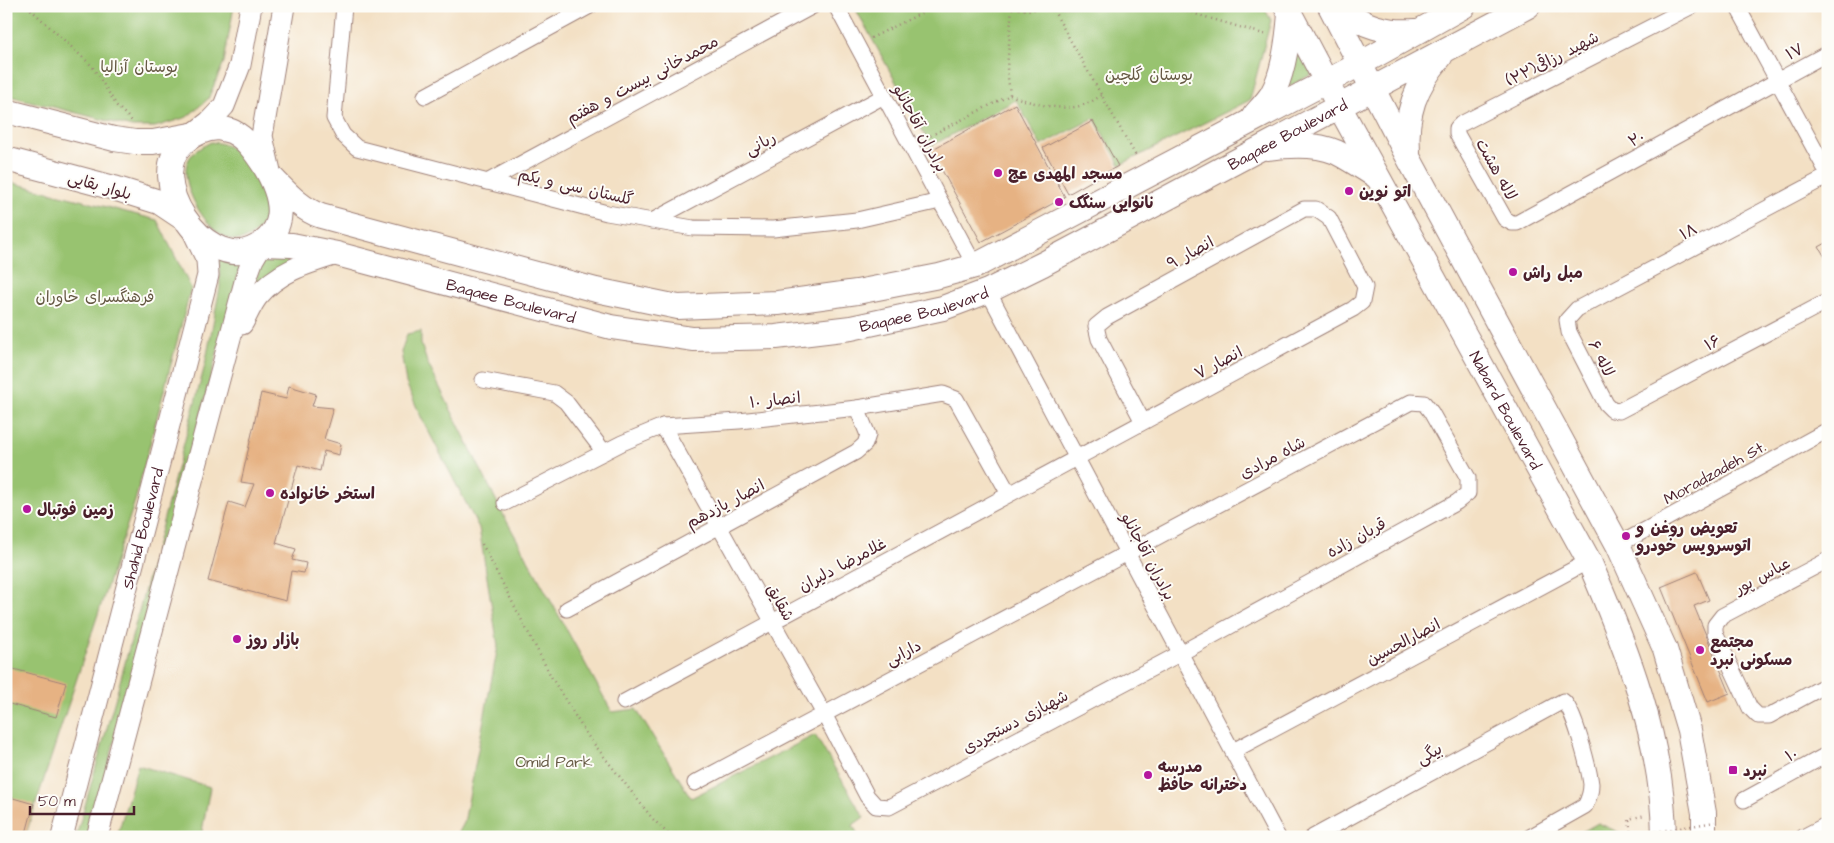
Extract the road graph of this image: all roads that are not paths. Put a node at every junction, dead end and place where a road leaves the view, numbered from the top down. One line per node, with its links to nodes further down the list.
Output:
1 (251, 6): 27 (main road)
2 (284, 6): 33 (main road)
3 (344, 6): 34 (street, گلستان سی و یکم)
4 (590, 6): 21 (street)
5 (813, 6): 34 (street, محمدخانی بیست و هفتم)
6 (836, 6): 22 (street, برادران آقاجانلو)
7 (1330, 6): 17 (main road)
8 (1340, 6): 14 (main road)
9 (1464, 6): 14 (main road, Baqaee Boulevard)
10 (1528, 6): 15 (main road, Baqaee Boulevard)
11 (1692, 6): 26 (street, شهید رزاقی(۲۲))
12 (1736, 6): 18 (street)
13 (1288, 10): 19 (main road, Nabard Boulevard); 25 (main road)
14 (1417, 31): 17 (main road, Baqaee Boulevard)
15 (1446, 49): 20 (main road, Baqaee Boulevard); 29 (main road)
16 (1828, 53): 18 (street, ۱۷)
17 (1360, 64): 19 (main road, Baqaee Boulevard); 20 (main road)
18 (1777, 80): 31 (street); 38 (street, ۲۰)
19 (1326, 82): 23 (main road, Nabard Boulevard); 25 (main road, Baqaee Boulevard)
20 (1373, 90): 23 (main road, Baqaee Boulevard); 29 (main road)
21 (426, 96)
22 (884, 96): 35 (street, برادران آقاجانلو); 36 (street, ربانی)
23 (1339, 106): 28 (main road, Baqaee Boulevard); 32 (main road, Nabard Boulevard)
24 (6, 111): 27 (main road)
25 (1248, 123): 41 (main road, Baqaee Boulevard)
26 (1457, 128): 38 (street, لاله هشت)
27 (191, 135): 33 (main road); 37 (main road)
28 (1258, 149): 32 (main road); 43 (main road, Baqaee Boulevard)
29 (1408, 157): 59 (main road)
30 (6, 159): 37 (main road, بلوار بقایی)
31 (1828, 175): 45 (street, ۱۸)
32 (1378, 177): 62 (main road, Nabard Boulevard)
33 (272, 178): 39 (main road); 41 (main road, Baqaee Boulevard)
34 (487, 182): 36 (street, گلستان سی و یکم)
35 (940, 201): 36 (street, گلستان سی و یکم); 41 (street, برادران آقاجانلو)
36 (652, 220)
37 (189, 223): 39 (main road); 76 (main road, Shahid Boulevard)
38 (1512, 223)
39 (262, 244): 40 (main road, Baqaee Boulevard); 46 (main road)
40 (337, 254): 43 (main road, Baqaee Boulevard); 46 (main road)
41 (975, 266): 43 (main road)
42 (1364, 287): 51 (street, انصار ۷); 51 (street, انصار ۹)
43 (988, 291): 55 (street, برادران آقاجانلو)
44 (1828, 301): 49 (street, ۱۶)
45 (1567, 320): 49 (street, لاله ۶)
46 (228, 350): 77 (main road)
47 (483, 380): 54 (street)
48 (857, 408): 52 (street, انصار ۱۰); 56 (street, انصار ۱۰); 58 (street, انصار یازدهم)
49 (1612, 410)
50 (1431, 412): 60 (street, شاه مرادی); 65 (street, قربان زاده)
51 (1143, 422): 55 (street, انصار ۷)
52 (663, 426): 54 (street, انصار ۱۰); 58 (street, شقایق)
53 (1828, 430): 59 (street, Moradzadeh St.)
54 (604, 452): 57 (street, انصار ۱۰)
55 (1077, 458): 56 (street, غلامرضا دلیران); 60 (street, برادران آقاجانلو)
56 (1009, 494): 64 (street, غلامرضا دلیران)
57 (505, 504)
58 (719, 526): 63 (street, انصار یازدهم); 64 (street, شقایق)
59 (1618, 545): 75 (main road)
60 (1128, 553): 65 (street, برادران آقاجانلو); 68 (street, دارابی)
61 (1828, 560): 66 (street, عباس پور)
62 (1589, 561): 69 (street, انصارالحسین); 81 (main road, Nabard Boulevard)
63 (567, 609)
64 (772, 622): 67 (street, غلامرضا دلیران); 68 (street, شقایق)
65 (1181, 653): 69 (street, برادران آقاجانلو); 72 (street, شهبازی دستجردی)
66 (1828, 684)
67 (624, 702)
68 (824, 714): 71 (street, دارابی); 72 (street, شقایق)
69 (1233, 751): 78 (street, برادران آقاجانلو)
70 (1828, 754): 73 (street, ۱۰)
71 (695, 783)
72 (867, 796)
73 (1744, 800)
74 (1828, 824): 82 (street)
75 (1710, 829)
76 (62, 837)
77 (97, 837)
78 (1278, 837)
79 (1313, 837): 80 (street, بیگی)
80 (1530, 837)
81 (1664, 837)
82 (1803, 837)

